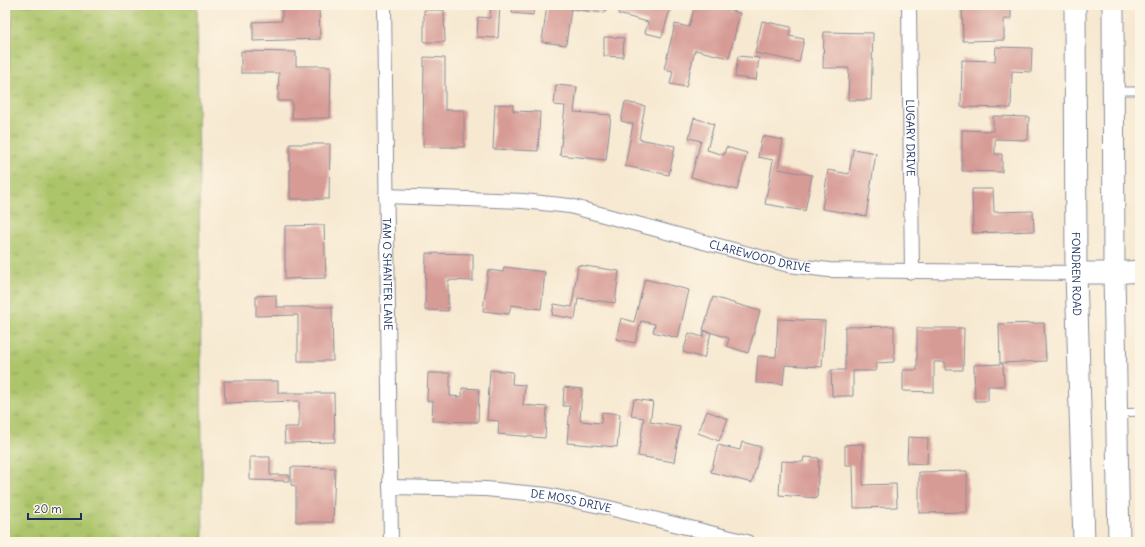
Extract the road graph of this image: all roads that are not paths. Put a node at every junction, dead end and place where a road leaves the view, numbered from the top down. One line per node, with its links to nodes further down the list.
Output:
1 (384, 5): 7 (street, TAM O SHANTER LANE)
2 (909, 5): 9 (street, LUGARY DRIVE)
3 (1075, 5): 10 (main road, FONDREN ROAD)
4 (1113, 5): 5 (main road)
5 (1113, 90): 6 (lane); 11 (main road)
6 (1140, 91)
7 (386, 196): 9 (street, CLAREWOOD DRIVE); 14 (street, TAM O SHANTER LANE)
8 (1140, 271): 11 (main road, CLAREWOOD DRIVE)
9 (912, 272): 10 (street, CLAREWOOD DRIVE)
10 (1076, 273): 11 (main road, CLAREWOOD DRIVE); 17 (main road, FONDREN ROAD)
11 (1114, 273): 13 (main road)
12 (1140, 412): 13 (lane)
13 (1117, 413): 18 (main road)
14 (390, 487): 15 (street, TAM O SHANTER LANE); 16 (street, DE MOSS DRIVE)
15 (391, 542)
16 (748, 542)
17 (1084, 542)
18 (1119, 542)

